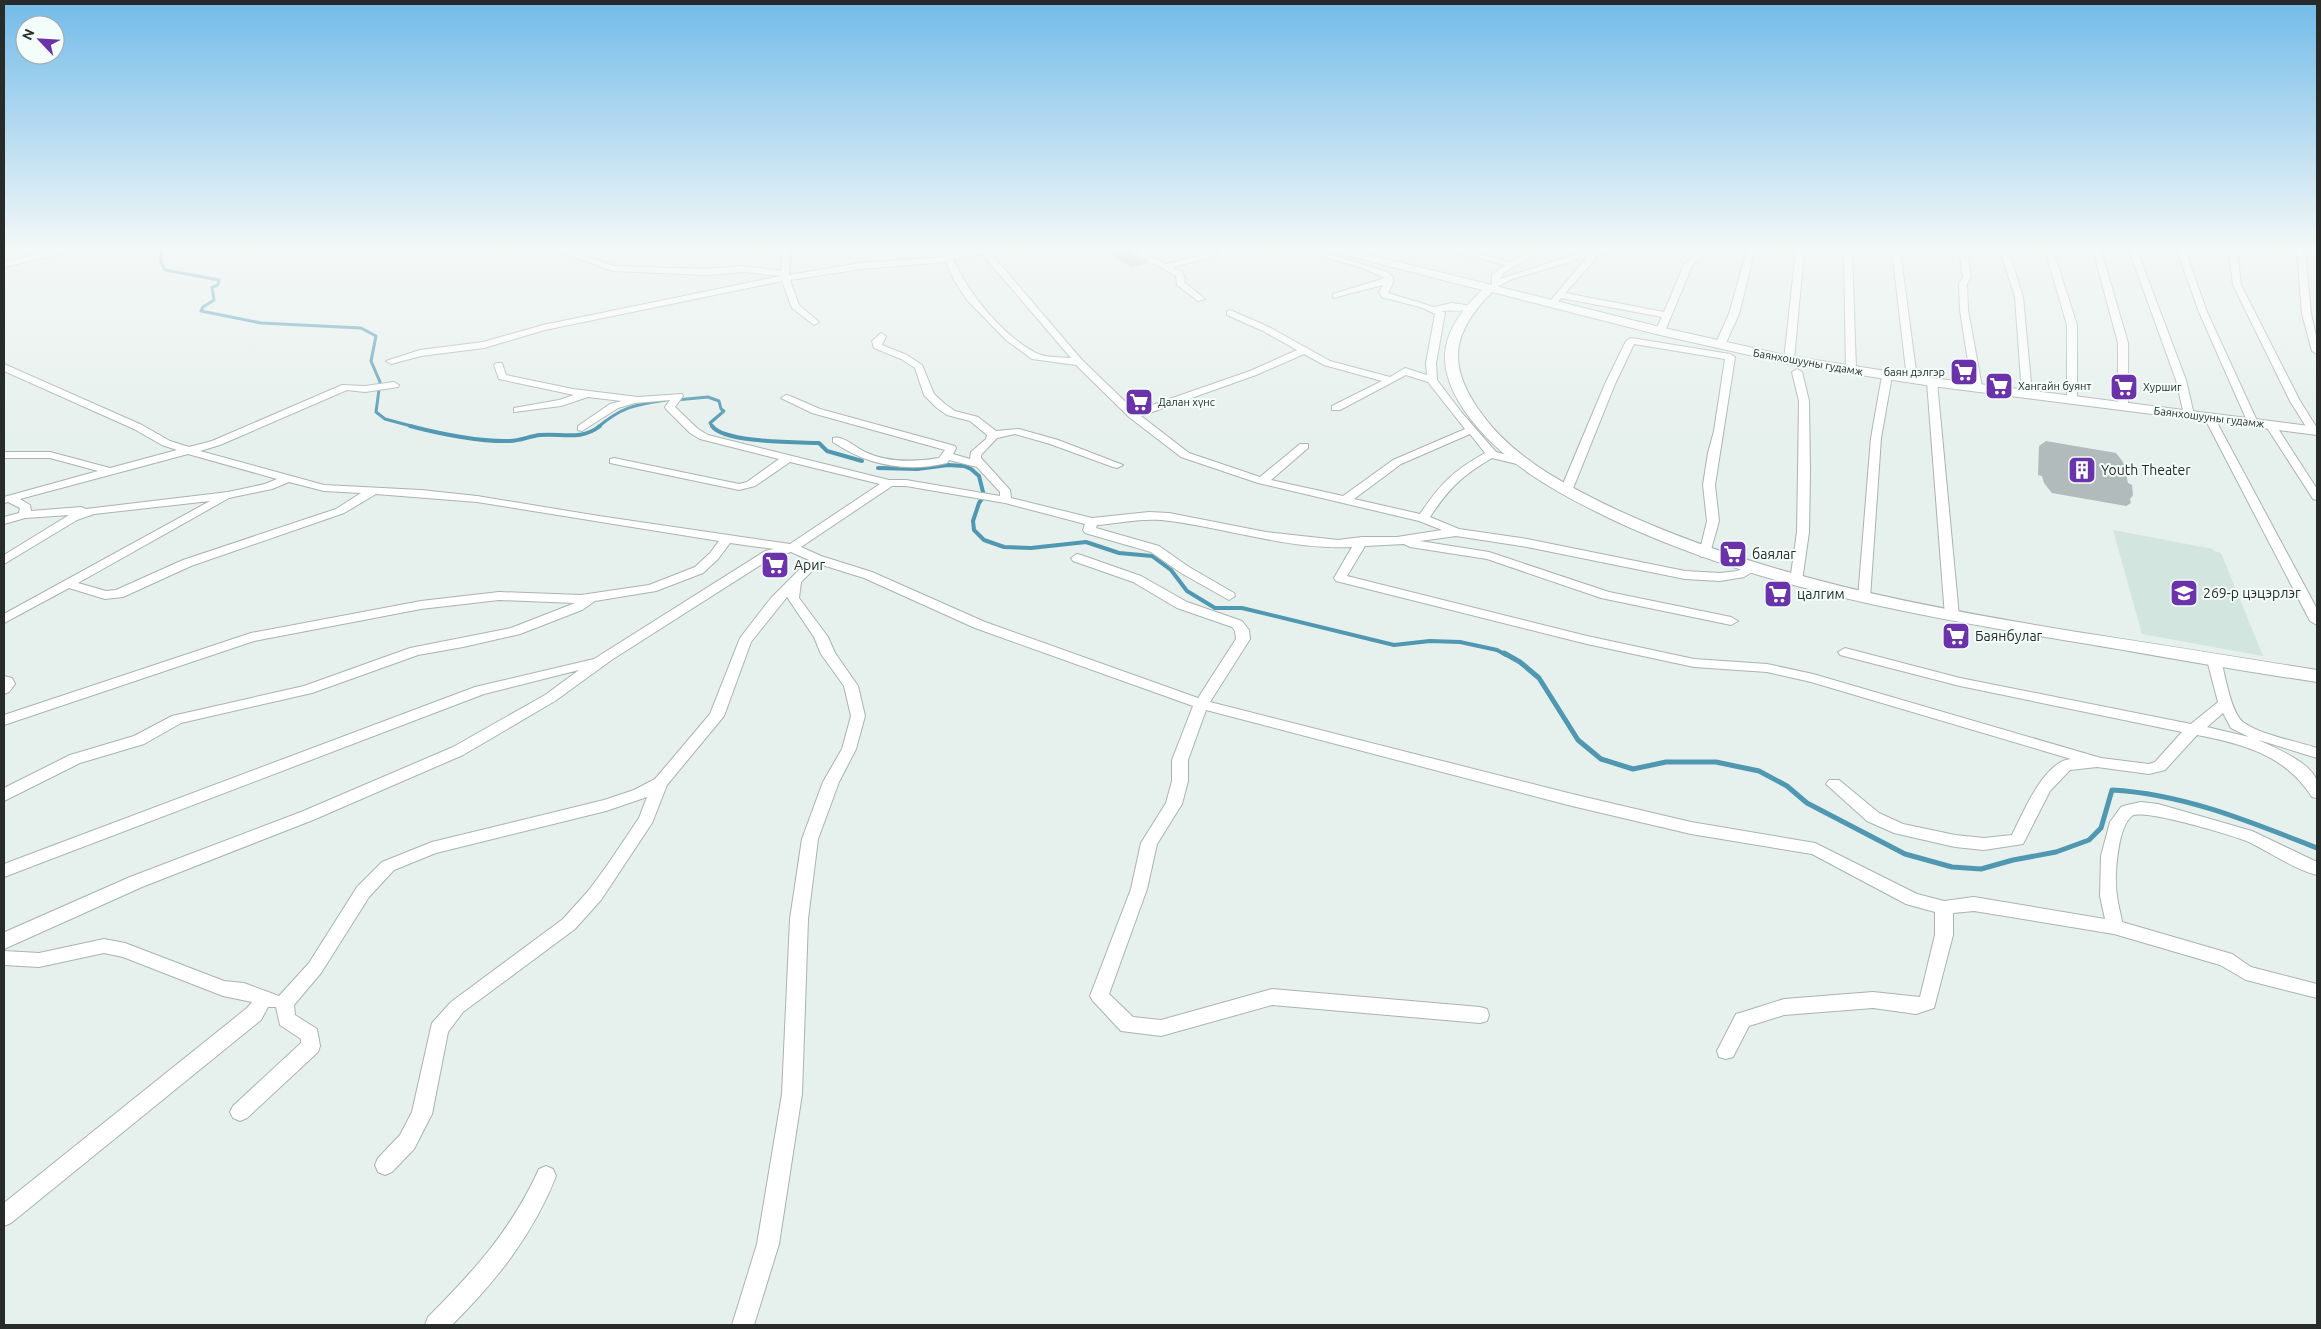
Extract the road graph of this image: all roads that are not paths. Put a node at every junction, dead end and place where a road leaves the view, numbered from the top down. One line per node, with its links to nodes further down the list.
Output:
1 (617, 312): 31 (street)
2 (802, 312): 24 (street)
3 (984, 312): 32 (street)
4 (1036, 312): 32 (street)
5 (1230, 312): 28 (street)
6 (1437, 312): 40 (street)
7 (1466, 312): 70 (main road)
8 (1598, 312): 25 (main road, Баянхошууны гудамж)
9 (1646, 312): 23 (street)
10 (1668, 312): 23 (street)
11 (1735, 312): 27 (street)
12 (1794, 312): 30 (street)
13 (1850, 312): 35 (street)
14 (1904, 312): 38 (street)
15 (1964, 312): 43 (street)
16 (2020, 312): 46 (street)
17 (2068, 312): 49 (street)
18 (2114, 312): 50 (street)
19 (2156, 312): 54 (street)
20 (2203, 312): 56 (street)
21 (2251, 312): 60 (street)
22 (2306, 312): 29 (street)
23 (1667, 315): 25 (street)
24 (814, 322)
25 (1660, 331): 27 (main road, Баянхошууны гудамж)
26 (881, 336): 61 (street)
27 (1720, 345): 30 (main road, Баянхошууны гудамж)
28 (1305, 350): 39 (street); 53 (street)
29 (2317, 351)
30 (1789, 360): 35 (main road, Баянхошууны гудамж)
31 (391, 362)
32 (1079, 362): 53 (street)
33 (499, 365): 45 (street)
34 (4, 367): 64 (street)
35 (1851, 370): 37 (main road, Баянхошууны гудамж)
36 (1797, 372): 99 (street)
37 (1886, 376): 38 (main road, Баянхошууны гудамж); 104 (street)
38 (1912, 379): 41 (main road, Баянхошууны гудамж)
39 (1391, 380): 40 (street); 51 (street)
40 (1432, 380): 59 (street)
41 (1932, 382): 43 (main road, Баянхошууны гудамж); 105 (street)
42 (392, 386): 44 (street)
43 (1977, 387): 46 (main road, Баянхошууны гудамж)
44 (377, 388): 64 (street)
45 (587, 393): 48 (street); 52 (street)
46 (2027, 394): 49 (main road, Баянхошууны гудамж)
47 (786, 398): 67 (street)
48 (638, 400): 58 (street); 68 (street)
49 (2072, 400): 50 (main road, Баянхошууны гудамж)
50 (2123, 406): 54 (main road, Баянхошууны гудамж)
51 (1336, 408)
52 (518, 410)
53 (1133, 415): 75 (street)
54 (2189, 415): 55 (main road, Баянхошууны гудамж)
55 (2208, 417): 56 (main road, Баянхошууны гудамж); 108 (street)
56 (2253, 424): 57 (main road, Баянхошууны гудамж)
57 (2271, 426): 60 (main road, Баянхошууны гудамж); 80 (street)
58 (582, 428)
59 (1471, 430): 65 (street); 83 (street)
60 (2316, 431)
61 (993, 434): 71 (street); 72 (street)
62 (837, 440): 67 (street)
63 (1304, 446): 75 (street)
64 (187, 450): 73 (street); 74 (street)
65 (1491, 454): 70 (street); 86 (street)
66 (4, 455): 73 (street)
67 (947, 456): 71 (street)
68 (786, 458): 69 (street); 76 (street)
69 (614, 461)
70 (1521, 462): 78 (main road)
71 (982, 465): 82 (street)
72 (1117, 465)
73 (110, 472): 81 (street)
74 (286, 479): 77 (street); 79 (street)
75 (1262, 481): 83 (street)
76 (889, 483): 82 (street); 93 (street)
77 (373, 491): 90 (street); 101 (street)
78 (1566, 491): 94 (main road); 94 (street)
79 (228, 495): 84 (street); 101 (street)
80 (2317, 497)
81 (7, 499): 85 (street)
82 (1000, 499): 88 (street)
83 (1343, 501): 86 (street)
84 (92, 510): 85 (street); 97 (street)
85 (24, 515): 87 (street)
86 (1423, 518): 89 (street)
87 (4, 521)
88 (1092, 522): 91 (street); 102 (street)
89 (1456, 532): 92 (street); 98 (street)
90 (726, 539): 93 (street); 103 (street)
91 (1362, 541): 92 (street); 120 (street)
92 (1396, 541): 107 (street)
93 (792, 548): 96 (street); 110 (street)
94 (1705, 554): 98 (main road)
95 (1077, 558): 116 (street)
96 (817, 559): 100 (street); 116 (street)
97 (4, 560)
98 (1751, 569): 99 (main road)
99 (1796, 581): 104 (main road)
100 (795, 582): 121 (street); 141 (street)
101 (68, 584): 106 (street)
102 (1229, 596)
103 (594, 597): 117 (street); 124 (street)
104 (1864, 598): 105 (street)
105 (1952, 616): 111 (street)
106 (4, 619)
107 (1730, 621)
108 (2317, 621)
109 (1845, 652): 118 (street)
110 (608, 656): 126 (street); 129 (street)
111 (2214, 660): 112 (street); 115 (street)
112 (2317, 676)
113 (4, 680): 114 (street)
114 (4, 689)
115 (2226, 703): 118 (street); 119 (street)
116 (1201, 704): 127 (street); 134 (street)
117 (4, 720)
118 (2195, 729): 120 (street); 123 (street)
119 (2317, 753)
120 (2101, 763): 122 (street)
121 (660, 783): 133 (street); 137 (street)
122 (1834, 784)
123 (2317, 793)
124 (4, 795)
125 (2317, 869): 128 (street)
126 (4, 871)
127 (1944, 908): 128 (street); 135 (street)
128 (2114, 927): 131 (street)
129 (4, 942)
130 (4, 958): 132 (street)
131 (2317, 991)
132 (264, 999): 133 (street); 139 (street)
133 (284, 1003): 136 (street)
134 (1480, 1015)
135 (1726, 1051)
136 (240, 1112)
137 (385, 1165)
138 (546, 1176): 140 (street)
139 (4, 1216)
140 (436, 1325)
141 (743, 1325)

